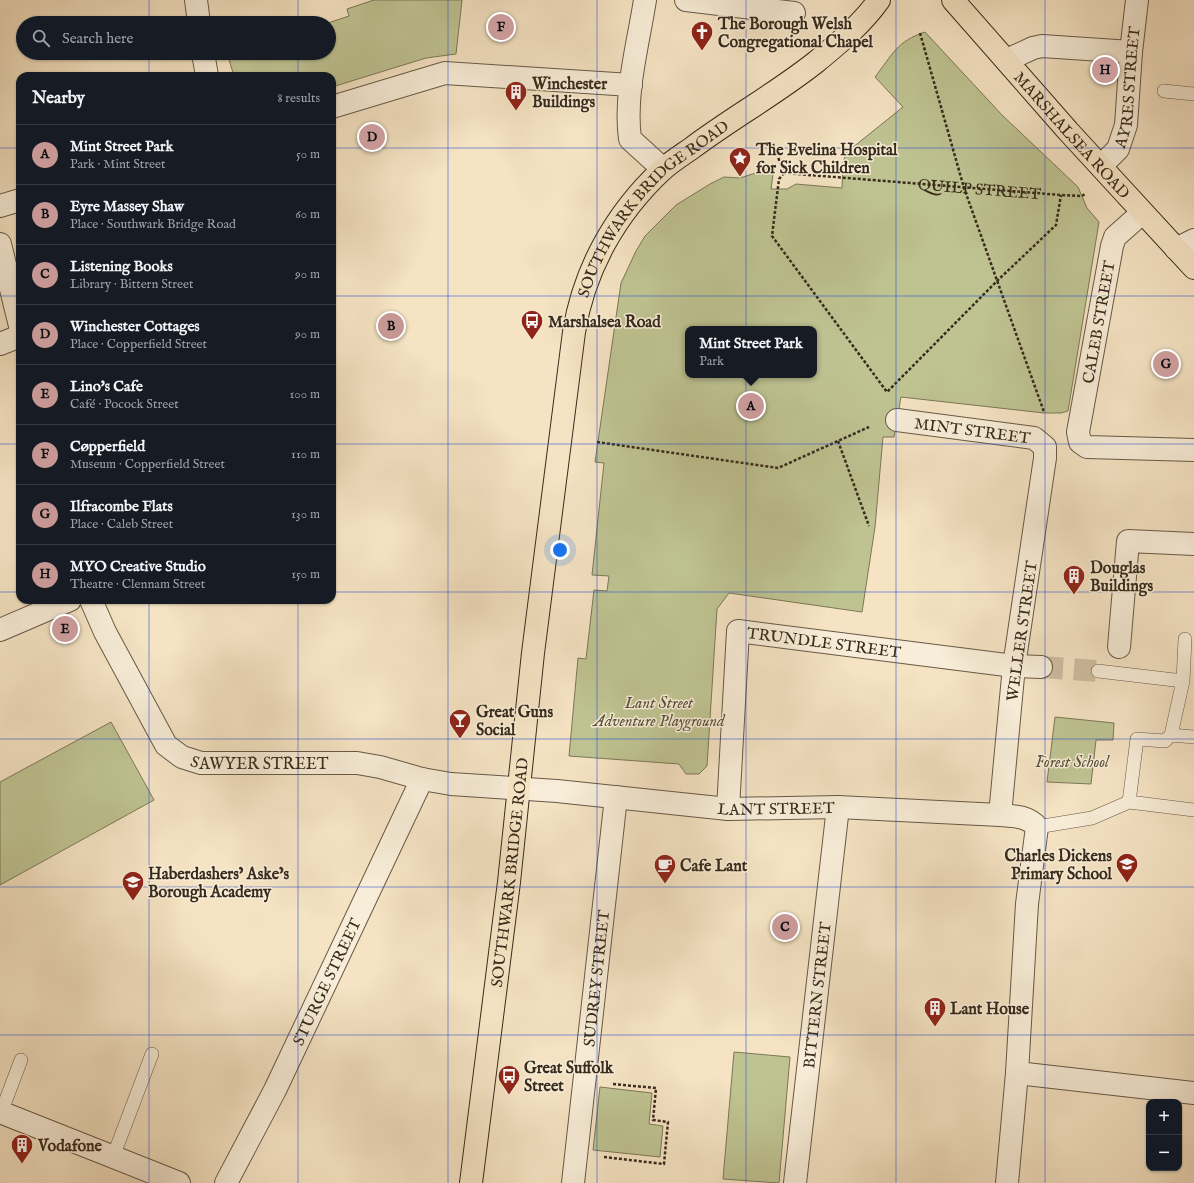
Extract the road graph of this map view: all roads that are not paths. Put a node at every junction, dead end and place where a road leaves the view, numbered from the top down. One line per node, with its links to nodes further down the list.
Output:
1 (196, 0): 8 (street)
2 (645, 0): 13 (street)
3 (686, 0): 7 (street)
4 (879, 0): 18 (main road, SOUTHWARK BRIDGE ROAD)
5 (953, 0): 11 (main road, MARSHALSEA ROAD)
6 (1137, 0): 9 (street, AYRES STREET)
7 (794, 13)
8 (198, 16)
9 (1131, 52): 11 (street); 17 (street, AYRES STREET)
10 (204, 60): 12 (street)
11 (1007, 60): 17 (main road, MARSHALSEA ROAD)
12 (206, 72)
13 (631, 85): 16 (street); 18 (street)
14 (1164, 91): 15 (lane)
15 (1194, 94)
16 (336, 106)
17 (1101, 166): 21 (main road, MARSHALSEA ROAD)
18 (663, 169): 44 (main road, SOUTHWARK BRIDGE ROAD)
19 (16, 201): 20 (street)
20 (0, 206)
21 (1142, 213): 23 (main road, MARSHALSEA ROAD); 30 (street, CALEB STREET)
22 (0, 244): 25 (street)
23 (1185, 244): 24 (main road, MARSHALSEA ROAD)
24 (1194, 268)
25 (16, 310)
26 (16, 338): 27 (street)
27 (0, 344)
28 (897, 420): 29 (street, MINT STREET)
29 (1045, 447): 37 (street, WELLER STREET)
30 (1194, 450)
31 (1194, 544): 36 (street)
32 (61, 604): 34 (street)
33 (93, 604): 43 (street, SAWYER STREET)
34 (0, 630)
35 (1185, 639): 40 (lane)
36 (1119, 647)
37 (1014, 666): 38 (street); 48 (street, TRUNDLE STREET); 50 (street, WELLER STREET)
38 (1041, 667)
39 (1098, 672): 40 (lane)
40 (1183, 681): 41 (lane)
41 (1171, 735): 42 (lane); 46 (lane)
42 (1194, 737)
43 (422, 779): 44 (street, SAWYER STREET); 59 (street, STURGE STREET)
44 (519, 788): 45 (street, LANT STREET); 60 (main road, SOUTHWARK BRIDGE ROAD)
45 (616, 797): 48 (street, LANT STREET); 61 (street, SUDREY STREET)
46 (1129, 802): 49 (lane); 51 (lane)
47 (838, 807): 48 (street, LANT STREET); 50 (street, LANT STREET); 62 (street, BITTERN STREET)
48 (728, 809)
49 (1194, 810)
50 (1000, 815): 51 (street, LANT STREET)
51 (1035, 824): 54 (street)
52 (152, 1054): 57 (lane)
53 (21, 1060): 56 (lane)
54 (1017, 1073): 55 (street); 63 (street)
55 (1194, 1093)
56 (0, 1113): 57 (street)
57 (113, 1157): 58 (street)
58 (179, 1183)
59 (226, 1183)
60 (471, 1183)
61 (573, 1183)
62 (796, 1183)
63 (1006, 1183)

